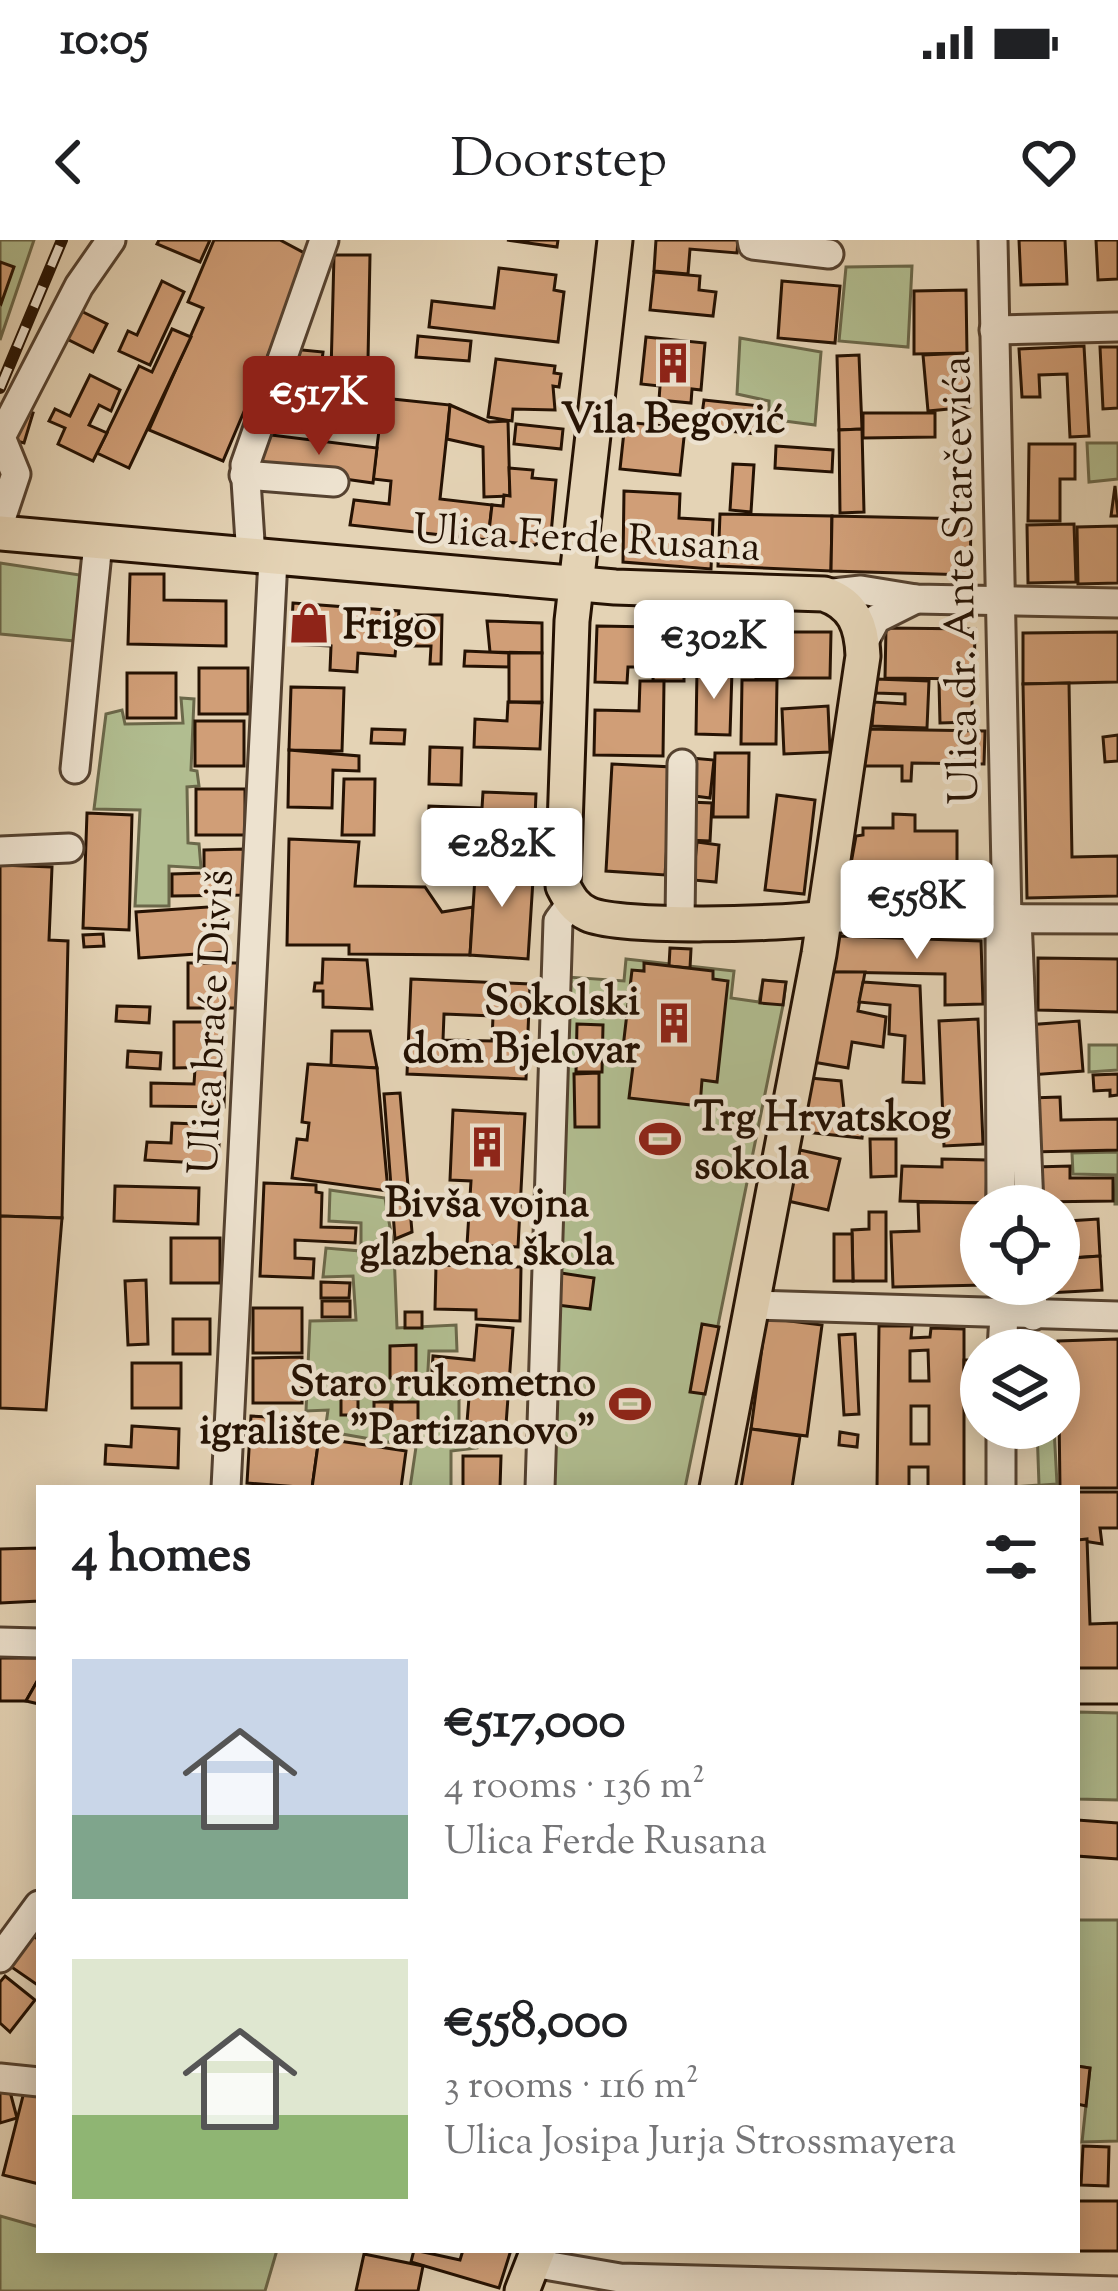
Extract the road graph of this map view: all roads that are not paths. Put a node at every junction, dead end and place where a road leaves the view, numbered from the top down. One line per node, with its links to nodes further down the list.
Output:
1 (111, 240): 11 (street)
2 (324, 240): 9 (street)
3 (615, 240): 16 (main road)
4 (752, 240): 6 (street)
5 (992, 240): 8 (street, Ulica dr. Ante Starčevića)
6 (829, 254)
7 (1118, 327): 8 (street)
8 (994, 330): 19 (street, Ulica dr. Ante Starčevića)
9 (244, 475): 10 (street); 14 (street)
10 (334, 482)
11 (0, 522)
12 (0, 533): 13 (main road, Ulica Ferde Rusana)
13 (98, 543): 14 (main road, Ulica Ferde Rusana); 24 (street)
14 (262, 558): 15 (main road, Ulica Ferde Rusana); 43 (street, Ulica braće Diviš)
15 (514, 579): 16 (main road, Ulica Ferde Rusana); 21 (main road)
16 (576, 584): 17 (main road, Ulica Ferde Rusana); 21 (main road)
17 (824, 594): 18 (street, Ulica Ferde Rusana); 22 (main road)
18 (916, 599): 19 (street, Ulica Ferde Rusana); 22 (street)
19 (1003, 602): 20 (street, Ulica Ferde Rusana); 29 (street, Ulica dr. Ante Starčevića)
20 (1118, 603)
21 (572, 621): 27 (main road)
22 (862, 645): 28 (main road)
23 (682, 764): 31 (street)
24 (75, 769)
25 (69, 848): 26 (street)
26 (0, 851)
27 (572, 902): 31 (main road); 44 (street)
28 (824, 918): 29 (street); 32 (main road); 33 (main road)
29 (1008, 919): 30 (street); 34 (street, Ulica dr. Ante Starčevića)
30 (1118, 919)
31 (680, 920): 32 (main road)
32 (771, 923): 33 (main road)
33 (810, 982): 37 (main road)
34 (1013, 1139): 35 (street); 36 (street, Ulica dr. Ante Starčevića)
35 (1005, 1185)
36 (1024, 1185)
37 (753, 1304): 39 (street); 45 (main road)
38 (1023, 1305): 39 (street)
39 (1019, 1316): 40 (street); 41 (street)
40 (1118, 1316)
41 (1012, 1329)
42 (1001, 1449): 46 (street)
43 (226, 1485)
44 (540, 1485)
45 (718, 1485)
46 (1001, 1485)
47 (0, 1642): 48 (street)
48 (36, 1643)
49 (1080, 1686): 50 (main road)
50 (1118, 1686)
51 (36, 1909): 52 (street)
52 (0, 1958)
53 (0, 2078): 54 (street)
54 (36, 2082)
55 (531, 2268): 56 (street)
56 (800, 2286): 57 (street)
57 (1118, 2291)

